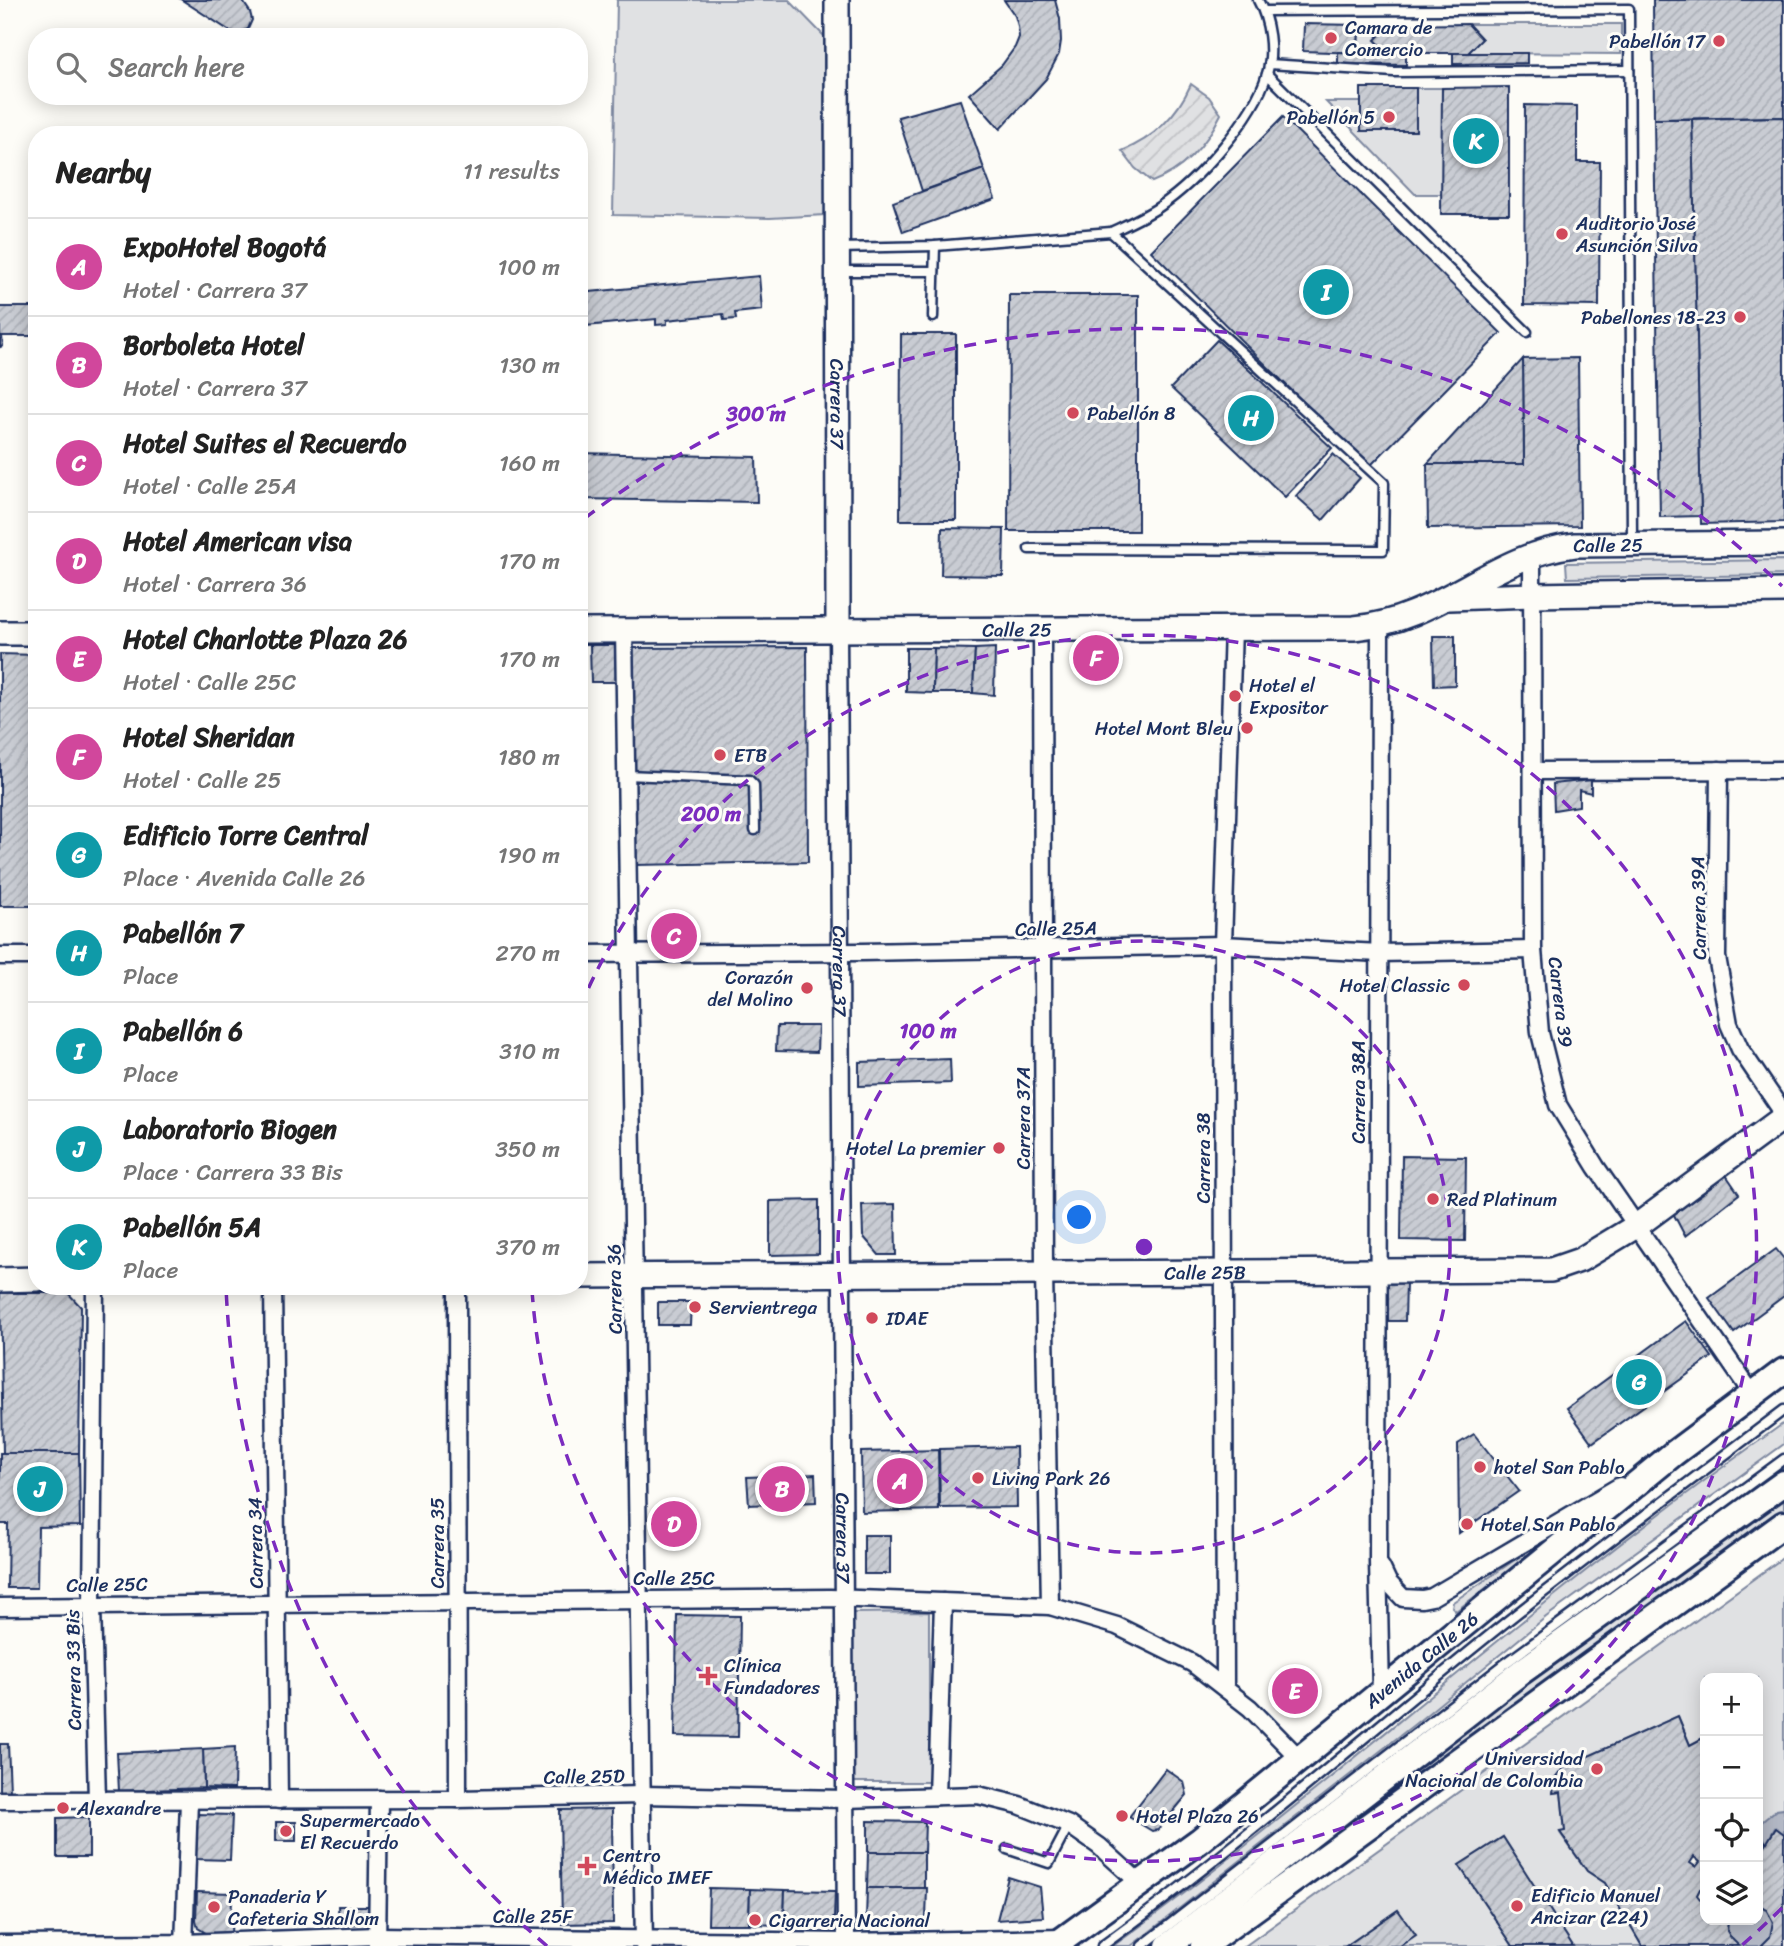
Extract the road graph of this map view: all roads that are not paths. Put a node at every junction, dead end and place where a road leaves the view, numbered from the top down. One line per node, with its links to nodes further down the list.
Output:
1 (837, 0): 7 (street, Carrera 37)
2 (1262, 4): 3 (lane); 4 (lane)
3 (1268, 69): 4 (lane); 5 (lane); 11 (lane)
4 (1629, 70): 13 (lane)
5 (1111, 232): 6 (lane); 14 (lane)
6 (935, 246): 7 (lane); 9 (lane)
7 (837, 248): 8 (street, Carrera 37)
8 (837, 271): 9 (lane); 23 (street, Carrera 37)
9 (934, 271): 10 (lane)
10 (933, 317)
11 (1527, 332)
12 (1784, 543): 13 (street, Calle 25)
13 (1632, 544): 15 (street, Calle 25)
14 (1028, 549)
15 (1532, 554): 17 (street, Carrera 39); 18 (street, Calle 25)
16 (1784, 591): 17 (street, Calle 25)
17 (1532, 595): 18 (street, Calle 25); 29 (street, Carrera 39)
18 (1447, 598): 19 (street, Calle 25)
19 (1380, 624): 20 (street, Calle 25); 36 (street, Carrera 38A)
20 (1233, 628): 21 (street, Calle 25); 32 (street, Carrera 38)
21 (1042, 629): 23 (street, Calle 25); 33 (street, Carrera 37A)
22 (624, 630): 23 (street, Calle 25); 24 (street, Calle 25); 30 (street, Carrera 36)
23 (838, 630): 35 (street, Carrera 37)
24 (588, 631)
25 (0, 633): 26 (street)
26 (28, 633)
27 (1719, 770): 28 (street); 29 (street); 41 (street, Carrera 39A)
28 (1784, 770)
29 (1534, 771): 34 (street, Carrera 39)
30 (626, 775): 31 (lane); 38 (street, Carrera 36)
31 (755, 830)
32 (1223, 945): 33 (street, Calle 25A); 36 (street, Calle 25A); 43 (street, Carrera 38)
33 (1045, 949): 35 (street, Calle 25A); 45 (street, Carrera 37A)
34 (1533, 950): 36 (street, Calle 25A); 42 (street, Carrera 39)
35 (840, 953): 38 (street, Calle 25A); 46 (street, Carrera 37)
36 (1380, 953): 44 (street, Carrera 38A)
37 (588, 954): 38 (street, Calle 25A)
38 (629, 954): 48 (street, Carrera 36)
39 (0, 956): 40 (street)
40 (28, 956)
41 (1784, 1115): 42 (street, Calle 25B)
42 (1638, 1225): 44 (street, Calle 25B); 55 (street, Carrera 39)
43 (1225, 1271): 44 (street, Calle 25B); 45 (street, Calle 25B); 70 (street, Carrera 38)
44 (1379, 1271): 61 (street, Carrera 38A)
45 (1044, 1273): 46 (street, Calle 25B); 69 (street, Carrera 37A)
46 (842, 1274): 48 (street, Calle 25B); 63 (street, Carrera 37)
47 (588, 1276): 48 (street, Calle 25B)
48 (635, 1276): 62 (street, Carrera 36)
49 (28, 1279): 50 (street)
50 (0, 1280)
51 (95, 1295): 67 (street, Carrera 33 Bis)
52 (273, 1295): 66 (street, Carrera 34)
53 (457, 1295): 64 (street, Carrera 35)
54 (1784, 1371): 55 (main road, Avenida Calle 26)
55 (1753, 1395): 57 (main road, Avenida Calle 26)
56 (1784, 1410): 91 (lane)
57 (1673, 1454): 61 (street); 71 (main road, Avenida Calle 26)
58 (1784, 1459): 92 (lane)
59 (1784, 1483): 93 (main road)
60 (1784, 1524): 94 (main road)
61 (1378, 1561): 71 (street, Carrera 38A)
62 (640, 1599): 63 (street, Calle 25C); 64 (street, Calle 25C); 73 (street, Carrera 36)
63 (844, 1599): 65 (street, Calle 25C); 75 (street, Carrera 37)
64 (458, 1601): 66 (street, Calle 25C); 77 (street, Carrera 35)
65 (943, 1602): 69 (street, Calle 25C); 74 (street)
66 (277, 1603): 67 (street, Calle 25C); 81 (street, Carrera 34)
67 (92, 1605): 68 (street, Calle 25C); 79 (street, Carrera 33 Bis)
68 (0, 1606)
69 (1050, 1606): 70 (street, Calle 25C)
70 (1225, 1688): 72 (street, Calle 25C)
71 (1381, 1692): 72 (main road, Avenida Calle 26)
72 (1300, 1759): 84 (main road, Avenida Calle 26)
73 (642, 1796): 75 (street, Calle 25D); 77 (street, Calle 25D); 86 (street, Carrera 36)
74 (937, 1796): 75 (street, Calle 25D); 82 (street, Calle 25D)
75 (845, 1798): 87 (street, Carrera 37)
76 (379, 1799): 77 (street, Calle 25D); 81 (street, Calle 25D); 85 (street)
77 (458, 1799)
78 (0, 1800): 79 (street, Calle 25D)
79 (97, 1800): 80 (street, Calle 25D)
80 (189, 1800): 81 (street, Calle 25D); 90 (street)
81 (279, 1800)
82 (1069, 1825): 83 (lane); 84 (street, Calle 25D)
83 (1007, 1849)
84 (1142, 1884): 88 (main road, Avenida Calle 26)
85 (377, 1941): 86 (street, Calle 25F); 90 (street, Calle 25F)
86 (644, 1942): 87 (street, Calle 25F)
87 (846, 1942): 88 (street, Calle 25F)
88 (1060, 1942)
89 (0, 1944): 90 (street, Calle 25F)
90 (184, 1944)
91 (1102, 1946)
92 (1142, 1946)
93 (1168, 1946)
94 (1203, 1946)

